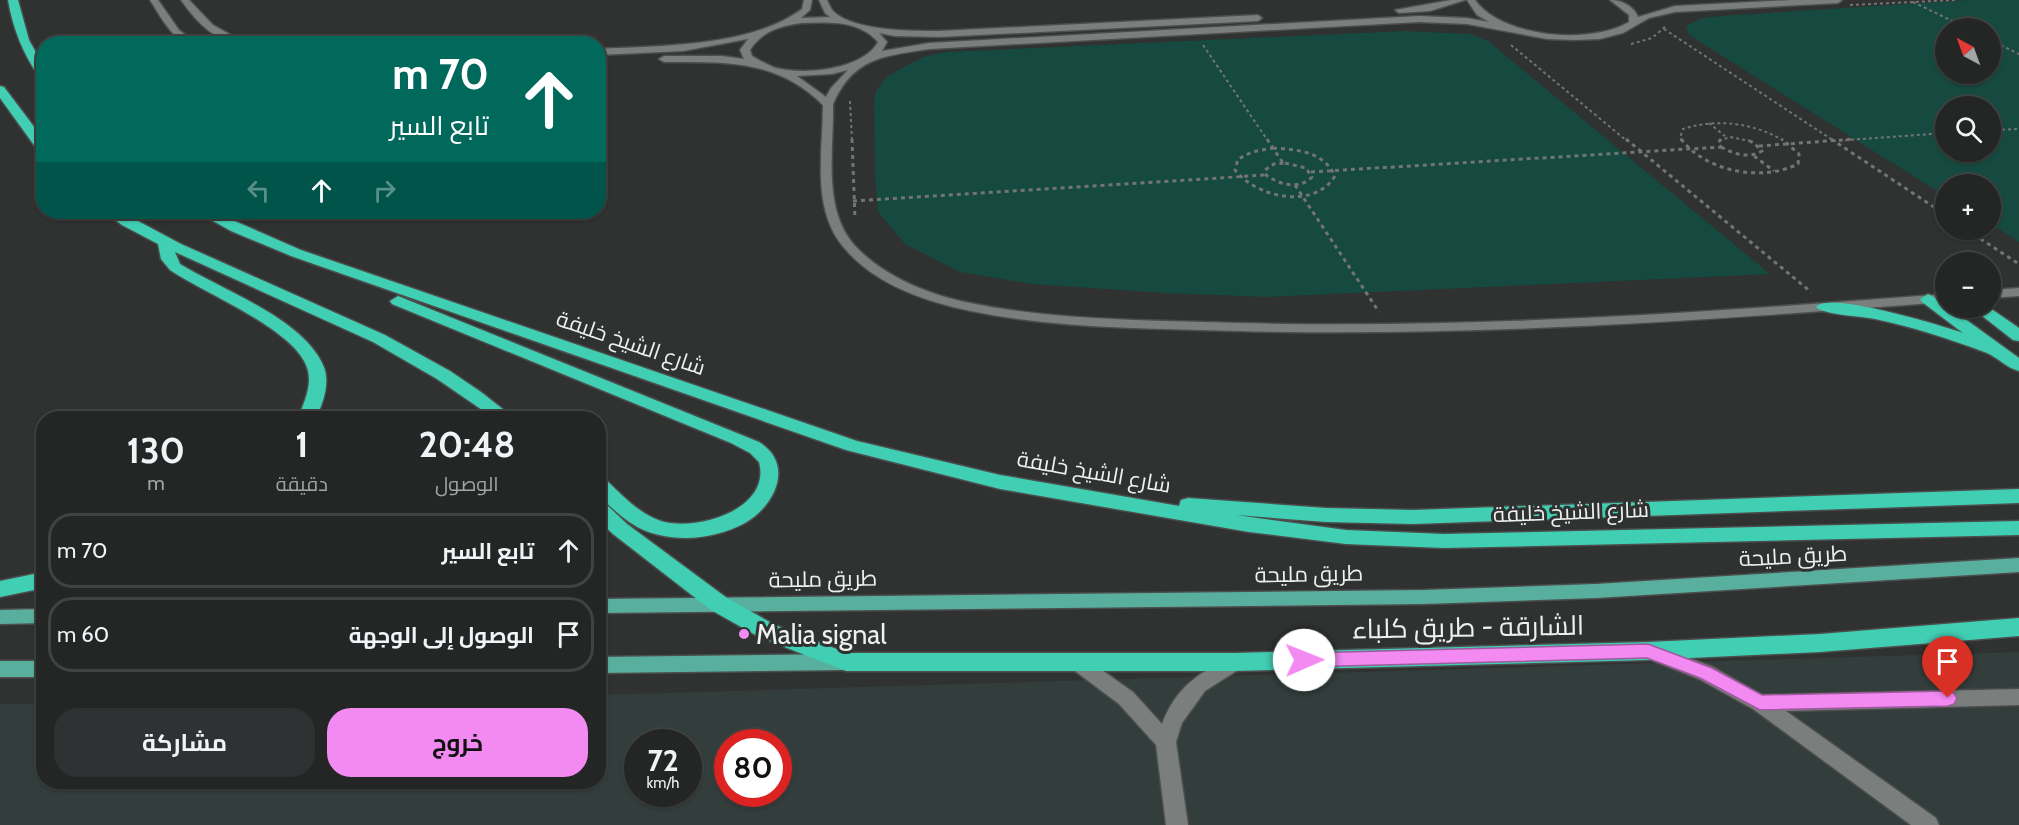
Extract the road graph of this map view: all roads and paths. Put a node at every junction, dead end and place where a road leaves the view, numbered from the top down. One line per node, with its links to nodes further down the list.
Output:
1 (13, 0): 28 (highway)
2 (154, 0): 19 (street)
3 (185, 0): 20 (street)
4 (808, 0): 14 (street)
5 (823, 0): 12 (street)
6 (1461, 0): 15 (street)
7 (1471, 0): 16 (street)
8 (1614, 0): 13 (street)
9 (1838, 0): 13 (street)
10 (1954, 0): 11 (path)
11 (1946, 18)
12 (841, 20): 14 (street); 15 (street)
13 (1634, 23): 16 (street)
14 (788, 24): 18 (street)
15 (873, 29): 26 (street)
16 (1515, 29): 26 (street)
17 (1664, 29): 41 (path)
18 (758, 34): 24 (street); 29 (street)
19 (182, 36)
20 (222, 36)
21 (1198, 36): 45 (path)
22 (1509, 43): 47 (path)
23 (2001, 45): 25 (path)
24 (606, 52)
25 (2019, 54)
26 (877, 55): 30 (street)
27 (606, 62): 29 (street)
28 (36, 63)
29 (757, 64): 31 (street)
30 (858, 65): 31 (street); 34 (street)
31 (784, 72): 34 (street)
32 (0, 90): 40 (highway)
33 (849, 90): 57 (path)
34 (828, 104): 70 (street)
35 (1709, 123): 39 (path); 42 (path); 46 (path)
36 (2019, 129): 37 (path)
37 (2001, 130)
38 (1935, 134): 41 (path)
39 (1727, 137): 43 (path); 44 (path)
40 (36, 138)
41 (1832, 140): 42 (path); 58 (path)
42 (1788, 143): 43 (path); 52 (path)
43 (1759, 146): 48 (path)
44 (1721, 147): 46 (path); 48 (path)
45 (1273, 148): 49 (path); 50 (path); 54 (path)
46 (1688, 150): 47 (path); 52 (path)
47 (1642, 152): 50 (path); 70 (path)
48 (1753, 155): 52 (path)
49 (1283, 163): 51 (path); 53 (path)
50 (1334, 171): 51 (path); 56 (path)
51 (1311, 172): 55 (path)
52 (1776, 172)
53 (1266, 175): 54 (path); 55 (path)
54 (1238, 177): 56 (path); 57 (path)
55 (1295, 185): 56 (path)
56 (1302, 195): 71 (path)
57 (853, 201): 61 (path)
58 (1935, 208)
59 (125, 219): 63 (highway)
60 (219, 219): 65 (highway, شارع الشيخ خليفة)
61 (856, 226)
62 (1982, 240): 64 (path)
63 (165, 241): 77 (highway); 78 (highway)
64 (2019, 264)
65 (358, 274): 79 (highway); 81 (highway, شارع الشيخ خليفة)
66 (2019, 292): 67 (street)
67 (2001, 293)
68 (1928, 299): 69 (street); 70 (street); 73 (highway)
69 (1935, 299)
70 (1819, 300): 75 (highway)
71 (1370, 315)
72 (1994, 318): 73 (highway); 74 (highway)
73 (1959, 322): 75 (highway)
74 (2019, 336)
75 (2001, 352): 76 (highway)
76 (2019, 366)
77 (310, 411)
78 (495, 411)
79 (606, 491)
80 (2019, 496): 81 (highway)
81 (1155, 507): 83 (highway, شارع الشيخ خليفة)
82 (606, 516): 87 (highway)
83 (2019, 528)
84 (2019, 565): 87 (main road, طريق مليحة)
85 (36, 582): 86 (highway)
86 (0, 589)
87 (719, 604): 88 (main road, طريق مليحة); 93 (highway)
88 (606, 606)
89 (36, 616): 90 (main road)
90 (0, 617)
91 (2019, 627): 92 (highway, الشارقة - طريق كلباء)
92 (1648, 651): 94 (highway, الشارقة - طريق كلباء); 100 (street)
93 (846, 662): 95 (highway, الشارقة - طريق كلباء); 96 (main road)
94 (1235, 662): 95 (highway, الشارقة - طريق كلباء); 101 (street)
95 (1078, 663): 101 (street)
96 (606, 665)
97 (0, 669): 98 (main road)
98 (36, 669)
99 (2019, 697): 100 (street)
100 (1760, 703): 103 (street)
101 (1166, 742): 102 (street)
102 (1177, 825)
103 (1928, 825)

